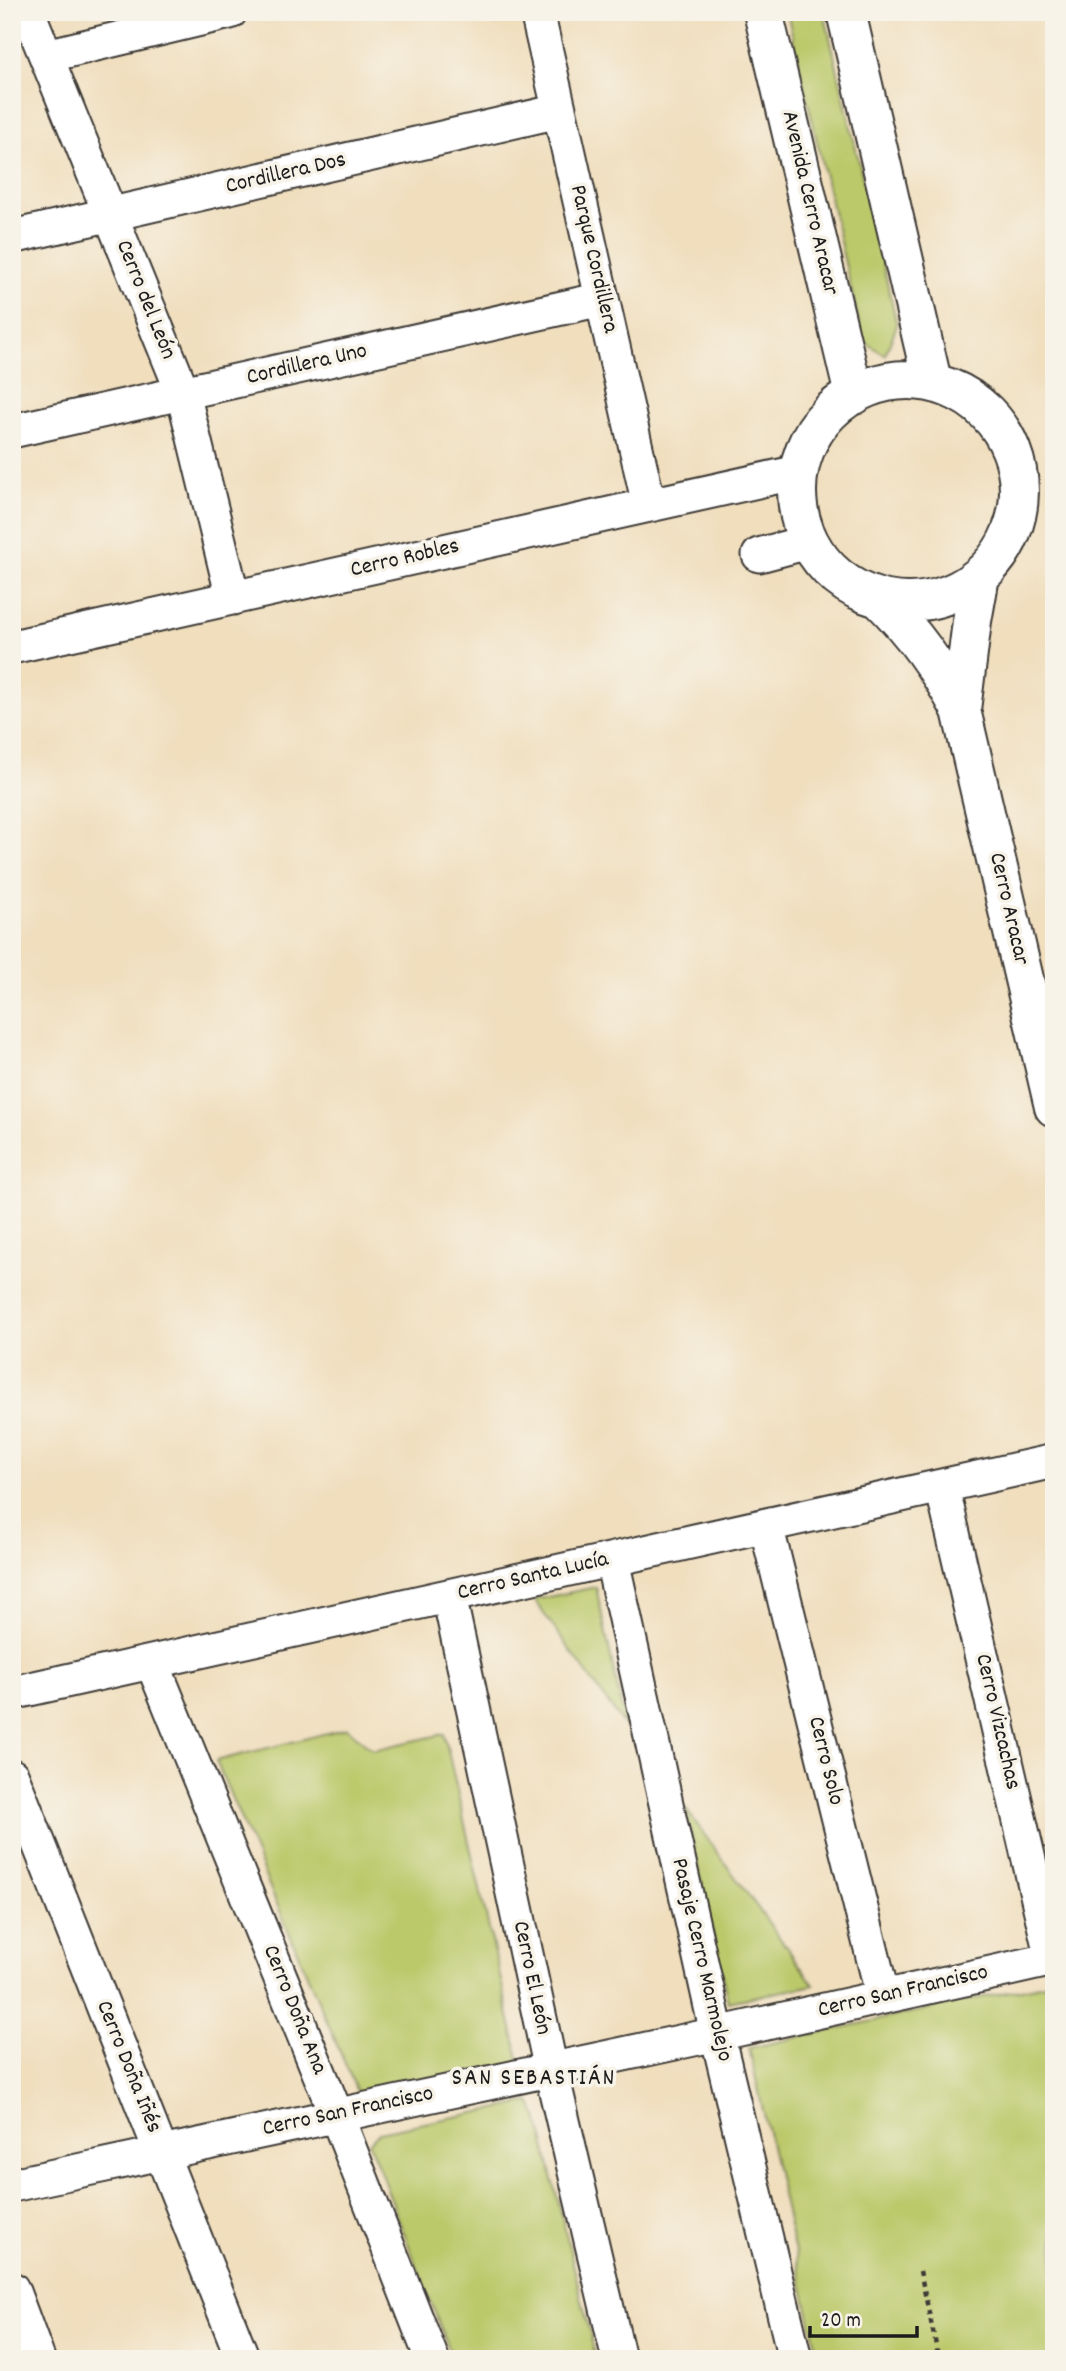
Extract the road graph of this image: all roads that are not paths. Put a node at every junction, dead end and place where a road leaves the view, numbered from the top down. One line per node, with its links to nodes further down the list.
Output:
1 (28, 12): 6 (street, Cerro del León)
2 (230, 12): 6 (street)
3 (537, 12): 7 (street, Parque Cordillera)
4 (763, 12): 13 (street, Avenida Cerro Aracar)
5 (846, 12): 11 (street)
6 (46, 56): 8 (street, Cerro del León)
7 (559, 111): 8 (street, Cordillera Dos); 10 (street, Parque Cordillera)
8 (110, 215): 9 (street, Cordillera Dos); 12 (street, Cerro del León)
9 (12, 237)
10 (602, 299): 12 (street, Cordillera Uno); 16 (street, Parque Cordillera)
11 (932, 381): 13 (street); 19 (street)
12 (183, 393): 14 (street, Cordillera Uno); 20 (street, Cerro del León)
13 (854, 395): 15 (street)
14 (12, 431)
15 (798, 472): 16 (street, Cerro Robles); 17 (street)
16 (649, 505): 20 (street, Cerro Robles)
17 (808, 542): 18 (street); 21 (street)
18 (759, 555)
19 (980, 576): 21 (street); 23 (street, Cerro Aracar)
20 (233, 598): 22 (street, Cerro Robles)
21 (879, 598): 23 (street, Cerro Aracar)
22 (12, 647)
23 (961, 710): 24 (street, Cerro Aracar)
24 (1054, 1107)
25 (1054, 1461): 26 (street, Cerro Santa Lucía)
26 (942, 1486): 27 (street, Cerro Santa Lucía); 33 (street, Cerro Vizcachas)
27 (766, 1525): 28 (street, Cerro Santa Lucía); 34 (street, Cerro Solo)
28 (612, 1560): 29 (street, Cerro Santa Lucía); 35 (street, Pasaje Cerro Marmolejo)
29 (449, 1596): 30 (street, Cerro Santa Lucía); 36 (street, Cerro El León)
30 (152, 1662): 31 (street, Cerro Santa Lucía); 37 (street, Cerro Doña Ana)
31 (12, 1693)
32 (12, 1776): 38 (street, Cerro Doña Iñés)
33 (1053, 1959): 34 (street, Cerro San Francisco)
34 (883, 1997): 35 (street, Cerro San Francisco)
35 (717, 2034): 36 (street, Cerro San Francisco); 45 (street, Pasaje Cerro Marmolejo)
36 (551, 2070): 37 (street, Cerro San Francisco); 44 (street, Cerro El León)
37 (336, 2114): 38 (street, Cerro San Francisco); 43 (street, Cerro Doña Ana)
38 (162, 2152): 39 (street, Cerro San Francisco); 42 (street, Cerro Doña Iñés)
39 (12, 2185)
40 (12, 2289): 41 (street)
41 (38, 2359)
42 (243, 2359)
43 (432, 2359)
44 (618, 2359)
45 (795, 2359)

